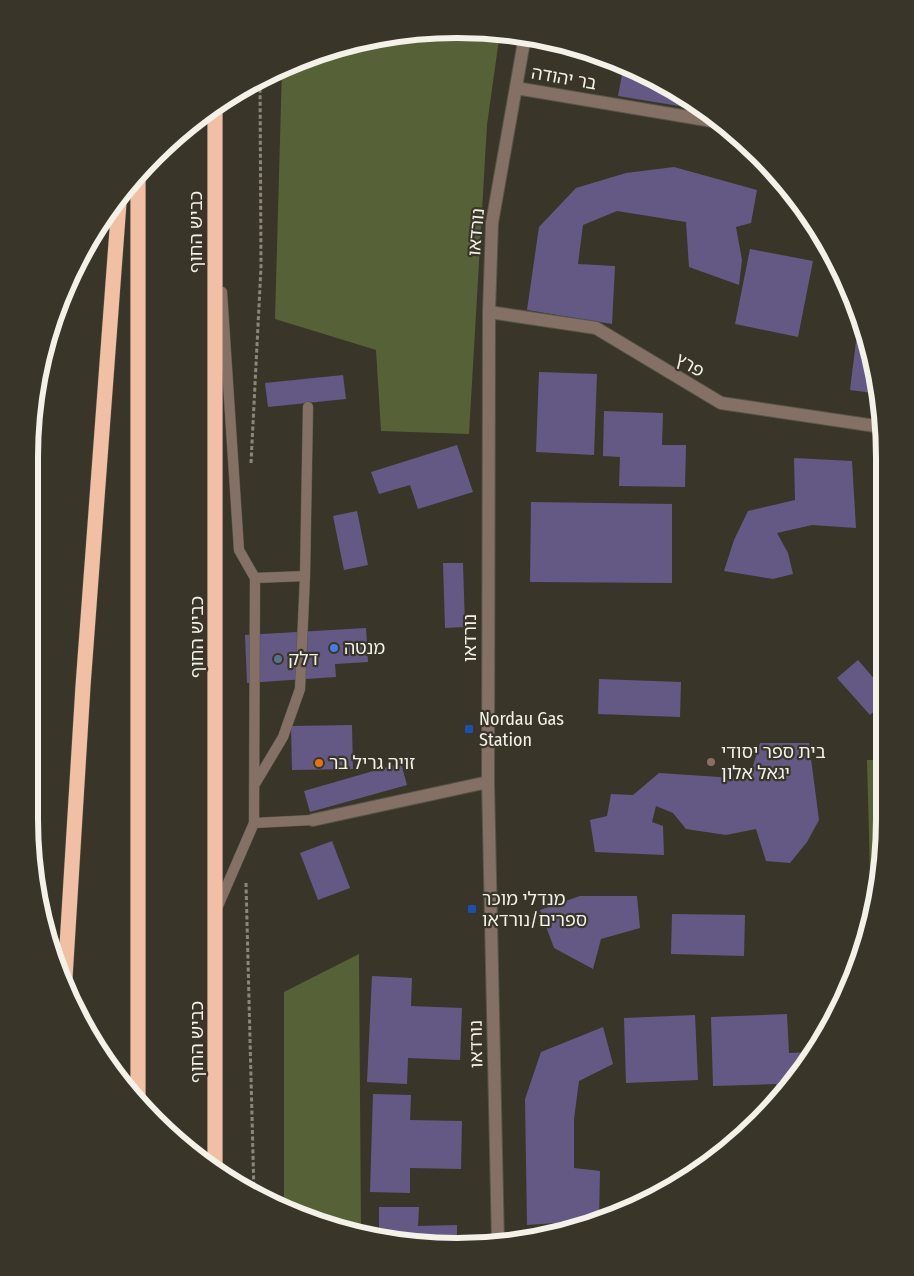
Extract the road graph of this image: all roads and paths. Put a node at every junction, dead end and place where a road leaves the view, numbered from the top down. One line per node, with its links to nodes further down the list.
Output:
1 (524, 43): 2 (street, נורדאו)
2 (516, 88): 4 (street, בר יהודה); 8 (street, נורדאו)
3 (215, 115): 6 (highway, כביש החוף)
4 (708, 121)
5 (138, 185): 19 (highway)
6 (215, 199): 12 (lane); 17 (highway, כביש החוף)
7 (119, 210): 18 (highway)
8 (488, 312): 10 (street, פרץ); 13 (street, נורדאו)
9 (308, 407): 11 (lane)
10 (876, 426)
11 (305, 576): 12 (lane); 14 (lane)
12 (255, 578): 14 (lane)
13 (488, 782): 15 (street); 21 (street, נורדאו)
14 (254, 786): 16 (lane)
15 (313, 820): 16 (lane)
16 (254, 822): 17 (lane)
17 (215, 911): 20 (highway, כביש החוף)
18 (66, 970)
19 (138, 1091)
20 (216, 1162)
21 (498, 1237)

